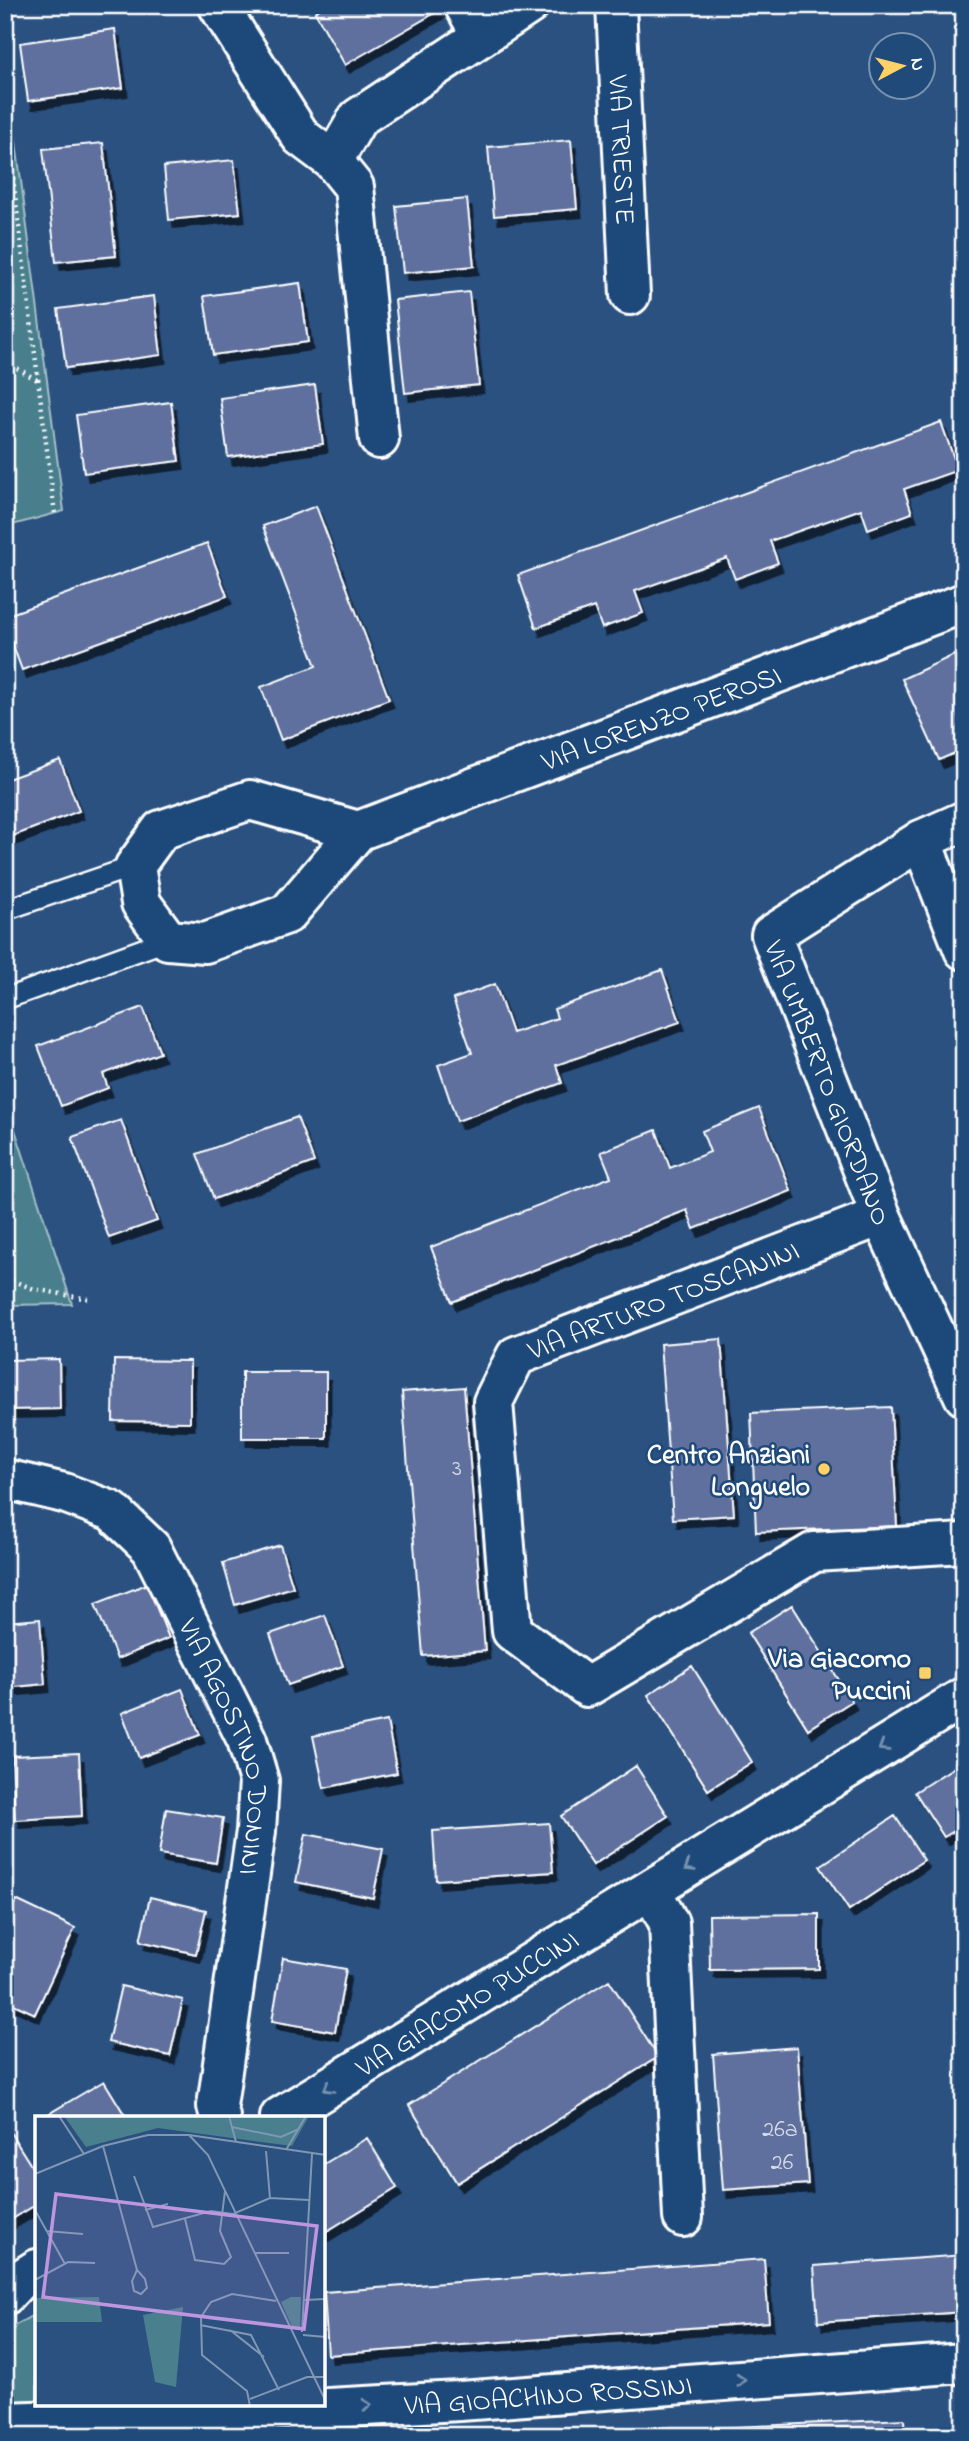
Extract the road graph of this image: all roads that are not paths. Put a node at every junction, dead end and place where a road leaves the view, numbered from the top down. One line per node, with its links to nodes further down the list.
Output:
1 (218, 5): 5 (street)
2 (529, 5): 4 (street)
3 (615, 5): 6 (street, VIA TRIESTE)
4 (473, 20): 5 (street)
5 (333, 161): 7 (street)
6 (630, 295)
7 (379, 439)
8 (964, 603): 10 (street, VIA LORENZO PEROSI)
9 (964, 821): 11 (street, VIA UMBERTO GIORDANO)
10 (358, 831): 12 (street); 14 (street, VIA LORENZO PEROSI)
11 (921, 840): 15 (street); 17 (street, VIA UMBERTO GIORDANO)
12 (135, 866): 13 (lane); 14 (street)
13 (5, 910)
14 (168, 940): 16 (lane)
15 (964, 950)
16 (5, 999)
17 (881, 1216): 18 (street, VIA UMBERTO GIORDANO); 20 (street, VIA ARTURO TOSCANINI)
18 (964, 1396)
19 (5, 1479): 23 (street, VIA AGOSTINO DONINI)
20 (964, 1543)
21 (964, 1696): 22 (street, VIA GIACOMO PUCCINI, one-way to 22)
22 (652, 1890): 24 (street, VIA GIACOMO PUCCINI, one-way to 24); 25 (street)
23 (220, 2116)
24 (282, 2116)
25 (683, 2217)
26 (35, 2270): 27 (street)
27 (5, 2295)
28 (964, 2363): 30 (street, VIA GIOACHINO ROSSINI, one-way to 28)
29 (5, 2422): 30 (street, VIA GIOACHINO ROSSINI)
30 (274, 2423)

